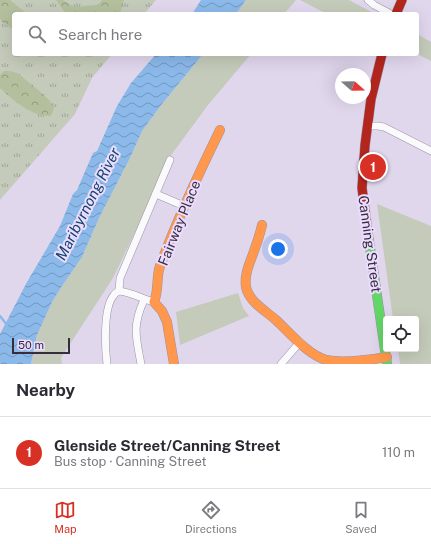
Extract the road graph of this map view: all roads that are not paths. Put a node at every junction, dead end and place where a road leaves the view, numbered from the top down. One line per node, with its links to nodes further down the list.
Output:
1 (368, 0): 3 (street)
2 (402, 0): 4 (street)
3 (387, 12)
4 (397, 12)
5 (382, 56): 6 (street, Canning Street)
6 (367, 126): 8 (street); 17 (street, Canning Street)
7 (220, 130): 11 (street, Fairway Place)
8 (431, 151)
9 (170, 160): 10 (street)
10 (156, 194): 11 (street); 13 (street)
11 (184, 206): 15 (street, Fairway Place)
12 (262, 225): 16 (street)
13 (119, 291): 14 (street); 18 (street)
14 (144, 300): 15 (street); 19 (street)
15 (154, 302): 20 (street)
16 (300, 342): 17 (street); 21 (street)
17 (387, 360)
18 (107, 364)
19 (141, 364)
20 (174, 364)
21 (281, 364)

